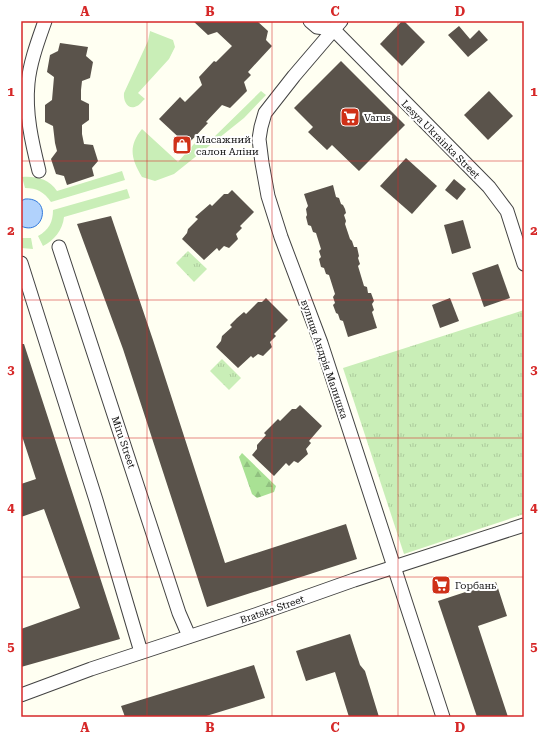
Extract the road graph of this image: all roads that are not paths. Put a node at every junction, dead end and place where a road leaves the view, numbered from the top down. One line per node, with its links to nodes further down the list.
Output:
1 (45, 21): 4 (street)
2 (310, 21): 3 (street)
3 (335, 24): 7 (street, Lesya Ukrainka Street); 9 (street, вулиця Андрія Малишка)
4 (39, 171)
5 (59, 247): 10 (street, Miru Street)
6 (21, 263): 11 (street)
7 (524, 264)
8 (524, 525): 9 (street, Bratska Street)
9 (394, 567): 10 (street, Bratska Street); 13 (street, вулиця Андрія Малишка)
10 (189, 636): 11 (street, Bratska Street)
11 (141, 652): 12 (street, Bratska Street)
12 (21, 695)
13 (443, 717)

